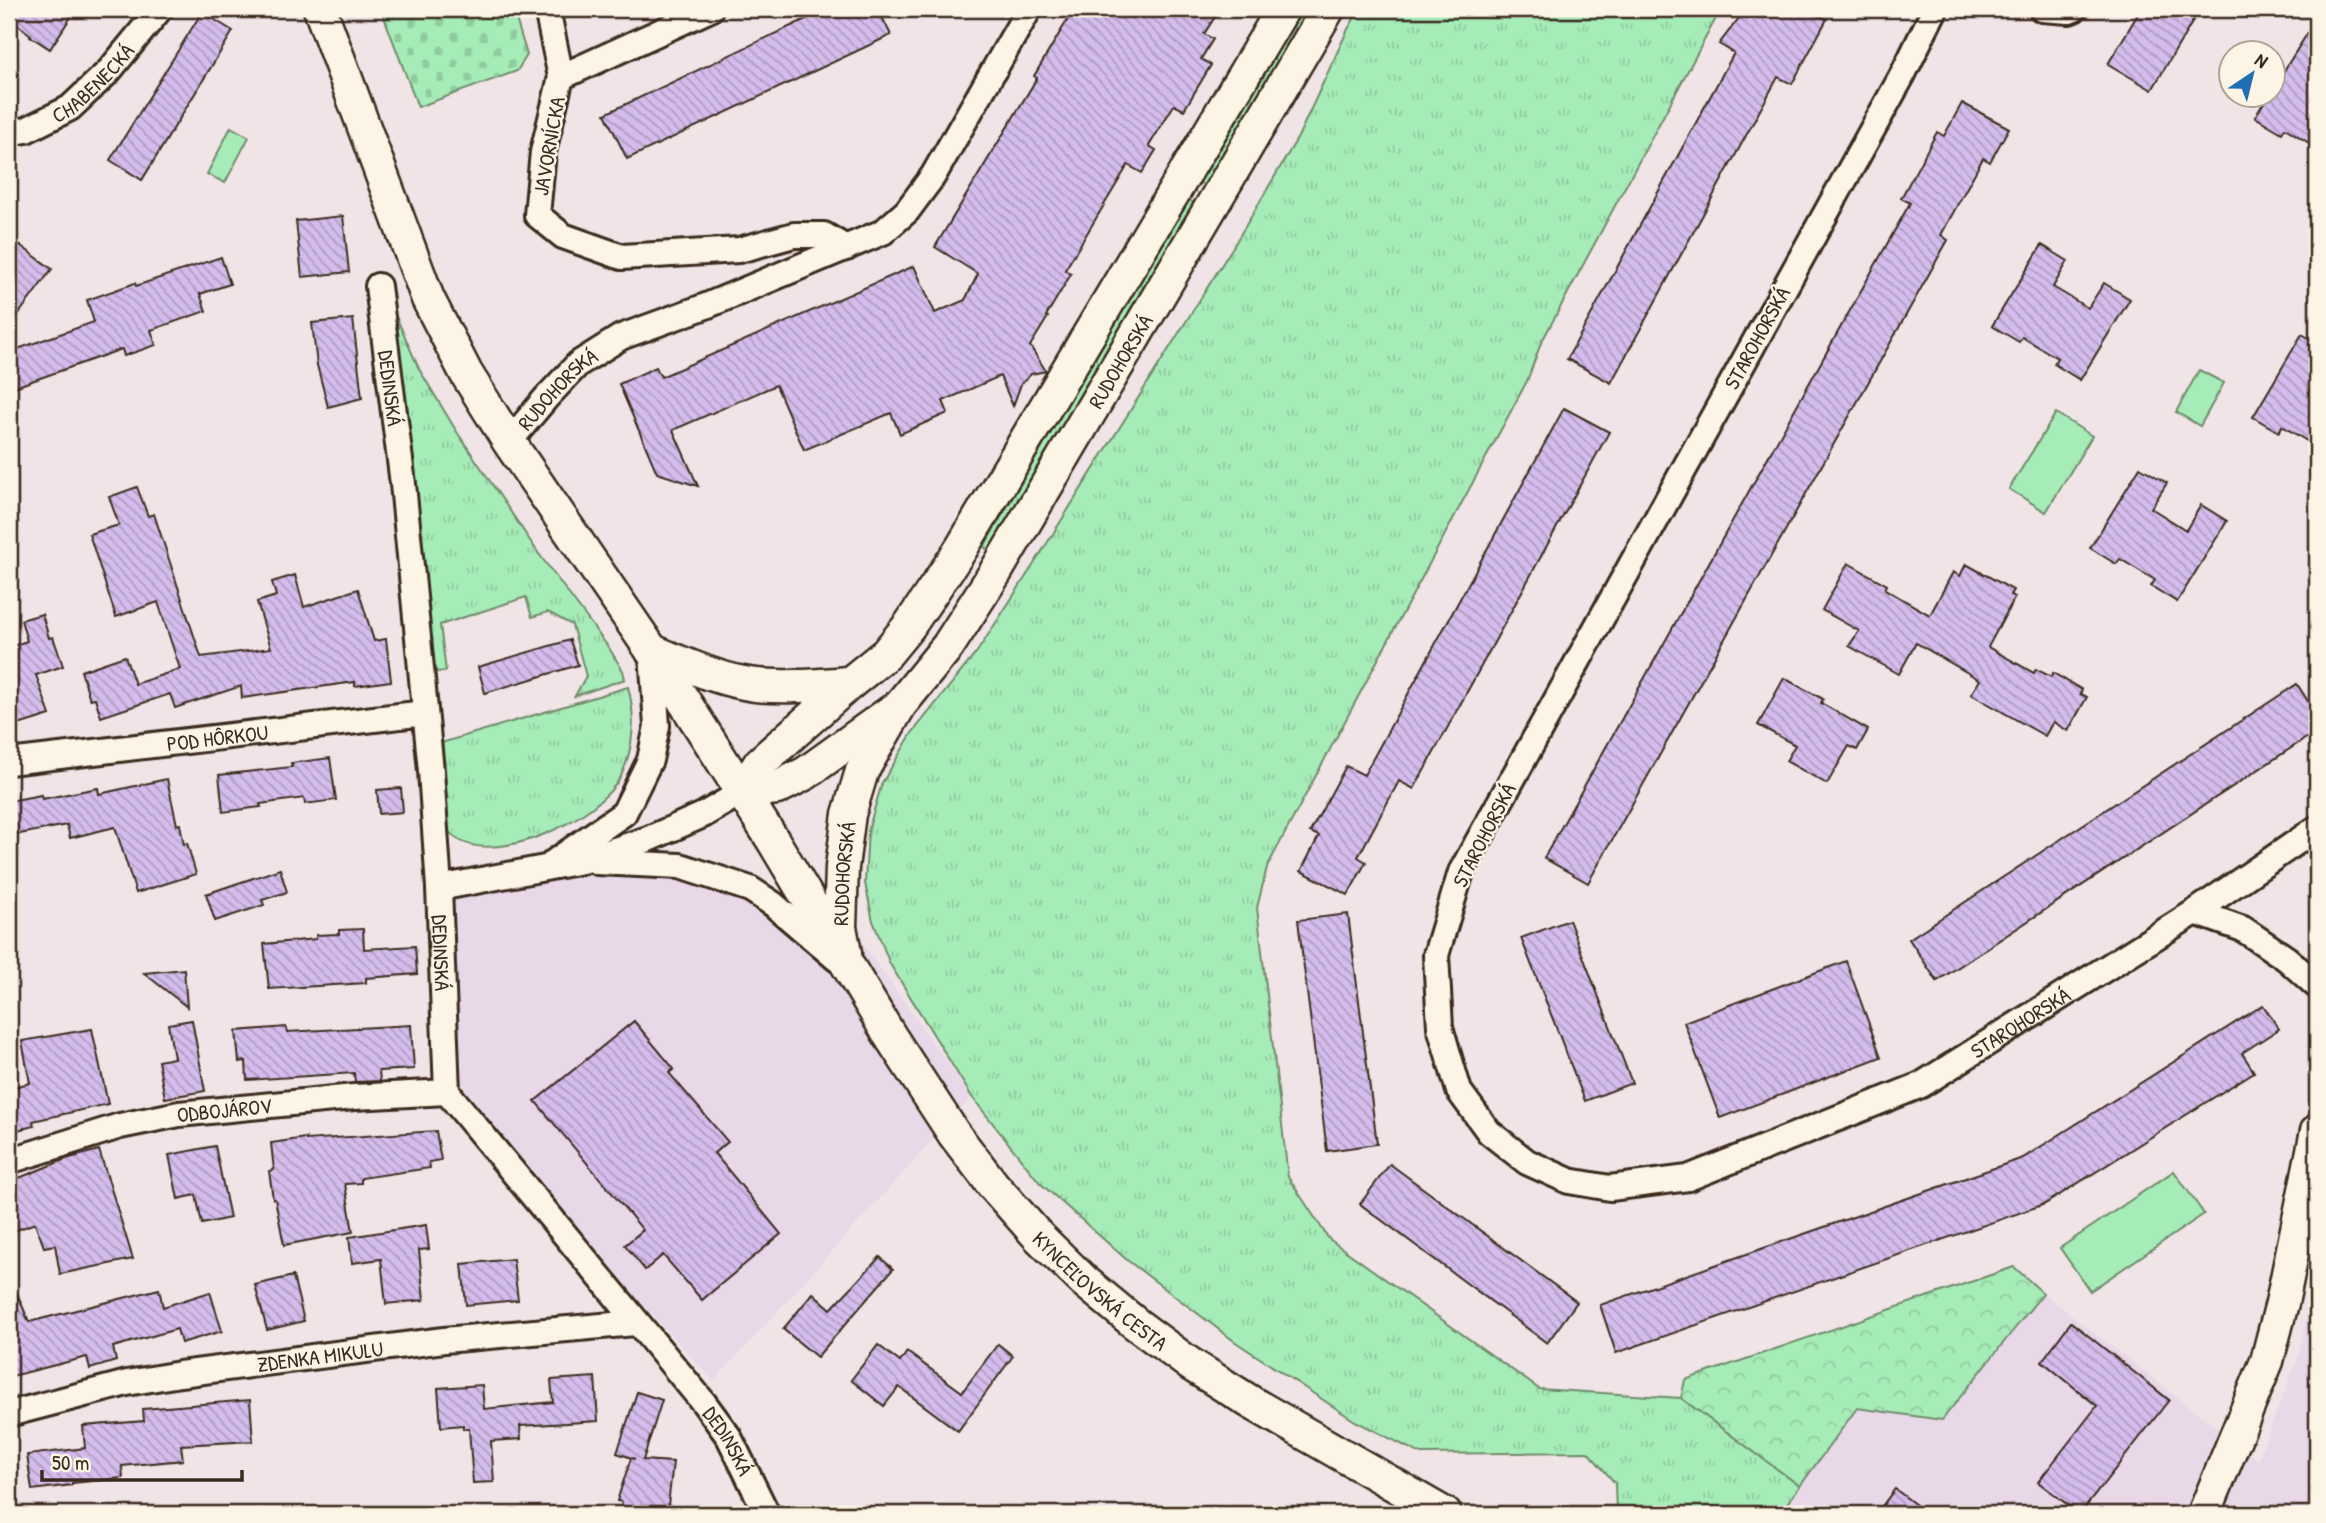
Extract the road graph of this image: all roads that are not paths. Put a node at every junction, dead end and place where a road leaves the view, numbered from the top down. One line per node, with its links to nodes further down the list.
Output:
1 (160, 9): 12 (street, CHABENECKÁ)
2 (320, 9): 15 (street, KYNCEĽOVSKÁ CESTA)
3 (547, 9): 11 (street, JAVORNÍCKA)
4 (710, 9): 11 (street, JAVORNÍCKA)
5 (1029, 9): 13 (street, RUDOHORSKÁ)
6 (1283, 9): 17 (street, RUDOHORSKÁ)
7 (1328, 9): 18 (street, RUDOHORSKÁ)
8 (1935, 9): 26 (street, STAROHORSKÁ)
9 (2042, 9): 10 (street)
10 (2074, 9)
11 (561, 77): 13 (street, JAVORNÍCKA)
12 (9, 133)
13 (846, 248): 15 (street, RUDOHORSKÁ)
14 (378, 286): 19 (street, DEDINSKÁ)
15 (509, 442): 16 (street, KYNCEĽOVSKÁ CESTA)
16 (652, 651): 17 (street); 21 (street, KYNCEĽOVSKÁ CESTA); 24 (street)
17 (850, 683): 21 (street, RUDOHORSKÁ)
18 (900, 705): 21 (street, RUDOHORSKÁ); 27 (street, RUDOHORSKÁ)
19 (425, 713): 20 (street, POD HÔRKOU); 25 (street, DEDINSKÁ)
20 (9, 762)
21 (742, 792): 23 (street); 27 (street, KYNCEĽOVSKÁ CESTA)
22 (2317, 828): 26 (street, STAROHORSKÁ)
23 (582, 861): 24 (street); 27 (street)
24 (545, 868): 25 (street)
25 (439, 888): 29 (street, DEDINSKÁ)
26 (2195, 912): 28 (street)
27 (848, 968): 35 (street, KYNCEĽOVSKÁ CESTA)
28 (2317, 986)
29 (447, 1092): 31 (street, ODBOJÁROV); 32 (street, DEDINSKÁ)
30 (2317, 1131): 36 (street)
31 (9, 1161)
32 (635, 1322): 33 (street, ZDENKA MIKULU); 34 (street, DEDINSKÁ)
33 (9, 1414)
34 (767, 1514)
35 (1445, 1514)
36 (2204, 1514)

